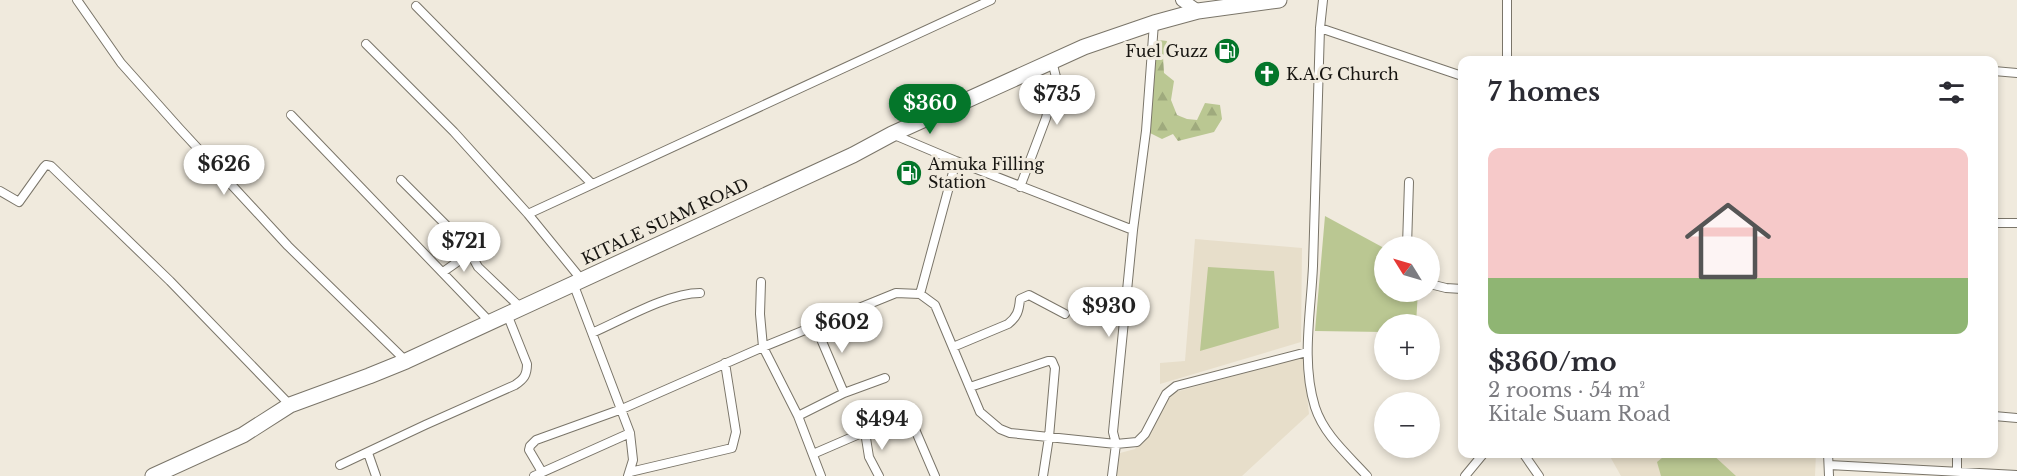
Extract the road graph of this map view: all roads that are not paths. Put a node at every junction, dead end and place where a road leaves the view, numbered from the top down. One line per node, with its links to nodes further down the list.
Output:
1 (77, 0): 46 (street)
2 (991, 0): 22 (street)
3 (1182, 0): 8 (street)
4 (1279, 0): 8 (highway, KITALE SUAM ROAD)
5 (1323, 0): 10 (street)
6 (1507, 0): 12 (street)
7 (416, 6): 22 (street)
8 (1198, 11): 9 (highway, KITALE SUAM ROAD)
9 (1154, 23): 13 (highway, KITALE SUAM ROAD); 28 (street)
10 (1320, 28): 16 (street); 45 (street)
11 (366, 44): 25 (street)
12 (1507, 56)
13 (1052, 62): 18 (highway, KITALE SUAM ROAD); 23 (street)
14 (1998, 71): 15 (street)
15 (2017, 73)
16 (1458, 75)
17 (291, 115): 31 (street)
18 (892, 134): 19 (street); 32 (highway, KITALE SUAM ROAD)
19 (956, 161): 23 (street); 37 (street)
20 (401, 180): 30 (street)
21 (1409, 182): 29 (street)
22 (592, 184): 25 (street)
23 (1020, 187): 28 (street)
24 (0, 191): 51 (street)
25 (528, 214): 32 (street)
26 (1998, 223): 27 (street)
27 (2017, 223)
28 (1133, 230): 59 (street)
29 (1407, 236)
30 (470, 253): 31 (street); 38 (street)
31 (443, 272): 40 (street)
32 (577, 281): 38 (highway, KITALE SUAM ROAD); 42 (street)
33 (761, 282): 43 (street)
34 (1440, 286): 35 (street)
35 (1458, 289)
36 (700, 293): 42 (street)
37 (920, 294): 41 (street); 44 (street)
38 (514, 310): 40 (highway, KITALE SUAM ROAD); 60 (street)
39 (1065, 314): 44 (street)
40 (489, 321): 46 (highway, KITALE SUAM ROAD)
41 (815, 325): 43 (street); 50 (street)
42 (592, 333): 52 (street)
43 (762, 347): 47 (street); 53 (street)
44 (953, 347): 49 (street)
45 (1307, 352): 59 (street); 79 (street)
46 (406, 361): 51 (highway, KITALE SUAM ROAD)
47 (725, 363): 52 (street); 70 (street)
48 (885, 378): 50 (street)
49 (970, 387): 58 (street); 58 (street)
50 (844, 393): 53 (street)
51 (290, 405): 72 (highway, KITALE SUAM ROAD)
52 (622, 409): 57 (street); 69 (street)
53 (798, 416): 61 (street)
54 (1998, 416): 55 (street)
55 (2017, 418)
56 (865, 432): 61 (street); 75 (street); 76 (street)
57 (630, 433): 69 (street); 70 (street)
58 (1049, 437): 59 (street); 77 (street)
59 (1116, 444): 78 (street)
60 (368, 453): 66 (street); 73 (street)
61 (813, 454): 74 (street)
62 (1480, 458): 80 (street)
63 (1526, 458): 81 (street)
64 (1828, 458): 67 (street)
65 (1958, 458): 68 (street)
66 (340, 465)
67 (1829, 465): 68 (street); 82 (street)
68 (1957, 471): 71 (street)
69 (538, 474)
70 (629, 474)
71 (2017, 475)
72 (153, 476)
73 (376, 476)
74 (821, 476)
75 (879, 476)
76 (935, 476)
77 (1043, 476)
78 (1112, 476)
79 (1367, 476)
80 (1465, 476)
81 (1539, 476)
82 (1829, 476)

